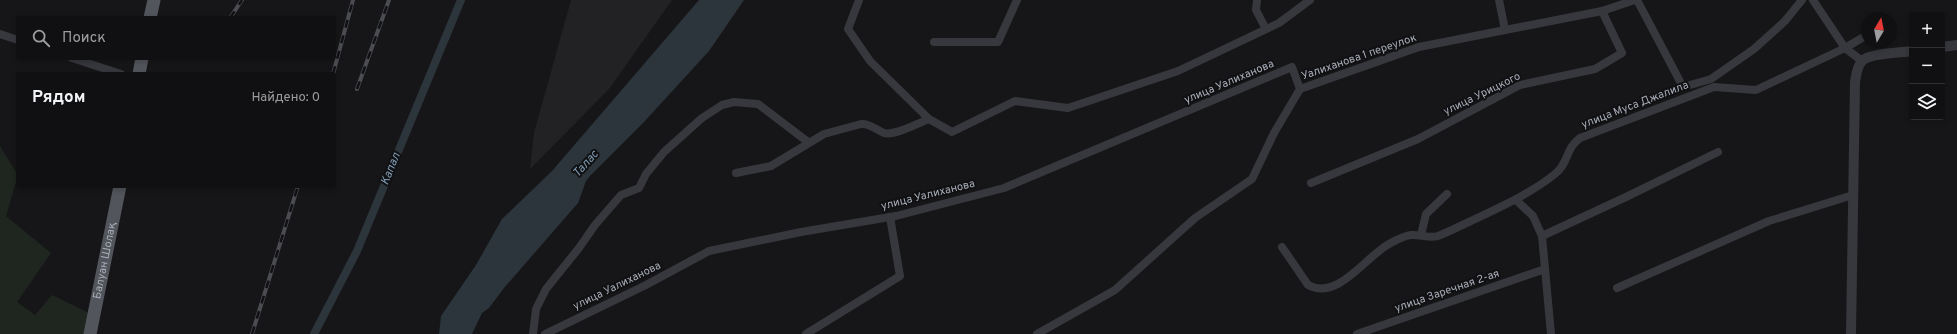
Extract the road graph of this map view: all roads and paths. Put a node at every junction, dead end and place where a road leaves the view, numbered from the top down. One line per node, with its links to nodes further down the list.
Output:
1 (154, 0): 11 (main road)
2 (859, 0): 28 (street)
3 (1017, 0): 17 (street)
4 (1257, 0): 12 (street)
5 (1310, 0): 12 (street)
6 (1499, 0): 13 (street)
7 (1636, 0): 8 (street); 10 (street)
8 (1802, 0)
9 (1813, 0): 20 (street)
10 (1602, 11): 13 (street); 32 (street, улица Урицкого)
11 (150, 16)
12 (1266, 29): 28 (street)
13 (1505, 30): 27 (street, Уалиханова 1 переулок)
14 (0, 34): 16 (street)
15 (1861, 38): 20 (street, улица Муса Джалила)
16 (16, 39)
17 (934, 42)
18 (1957, 45): 19 (street)
19 (1945, 47)
20 (1844, 48): 24 (street); 36 (street, улица Муса Джалила)
21 (1909, 51): 24 (street)
22 (78, 60): 25 (street)
23 (142, 60): 26 (main road)
24 (1862, 61): 35 (street)
25 (115, 72)
26 (139, 72)
27 (1300, 89): 37 (street, улица Уалиханова); 47 (street, Уалиханова 1 переулок)
28 (929, 119): 29 (street)
29 (808, 142): 31 (street); 44 (street)
30 (1718, 152): 39 (street)
31 (736, 174)
32 (1311, 183)
33 (120, 188): 43 (main road, Балуан Шолақ)
34 (1447, 194): 38 (street)
35 (1853, 195): 42 (street); 50 (street)
36 (1516, 200): 38 (street, улица Муса Джалила); 39 (street)
37 (890, 217): 45 (street, улица Уалиханова); 46 (street)
38 (1421, 235): 40 (street, улица Муса Джалила)
39 (1542, 236): 41 (street)
40 (1282, 247)
41 (1545, 269): 48 (street, улица Заречная 2-ая); 49 (street)
42 (1617, 288)
43 (90, 334)
44 (533, 334)
45 (545, 334)
46 (806, 334)
47 (1037, 334)
48 (1357, 334)
49 (1551, 334)
50 (1851, 334)

